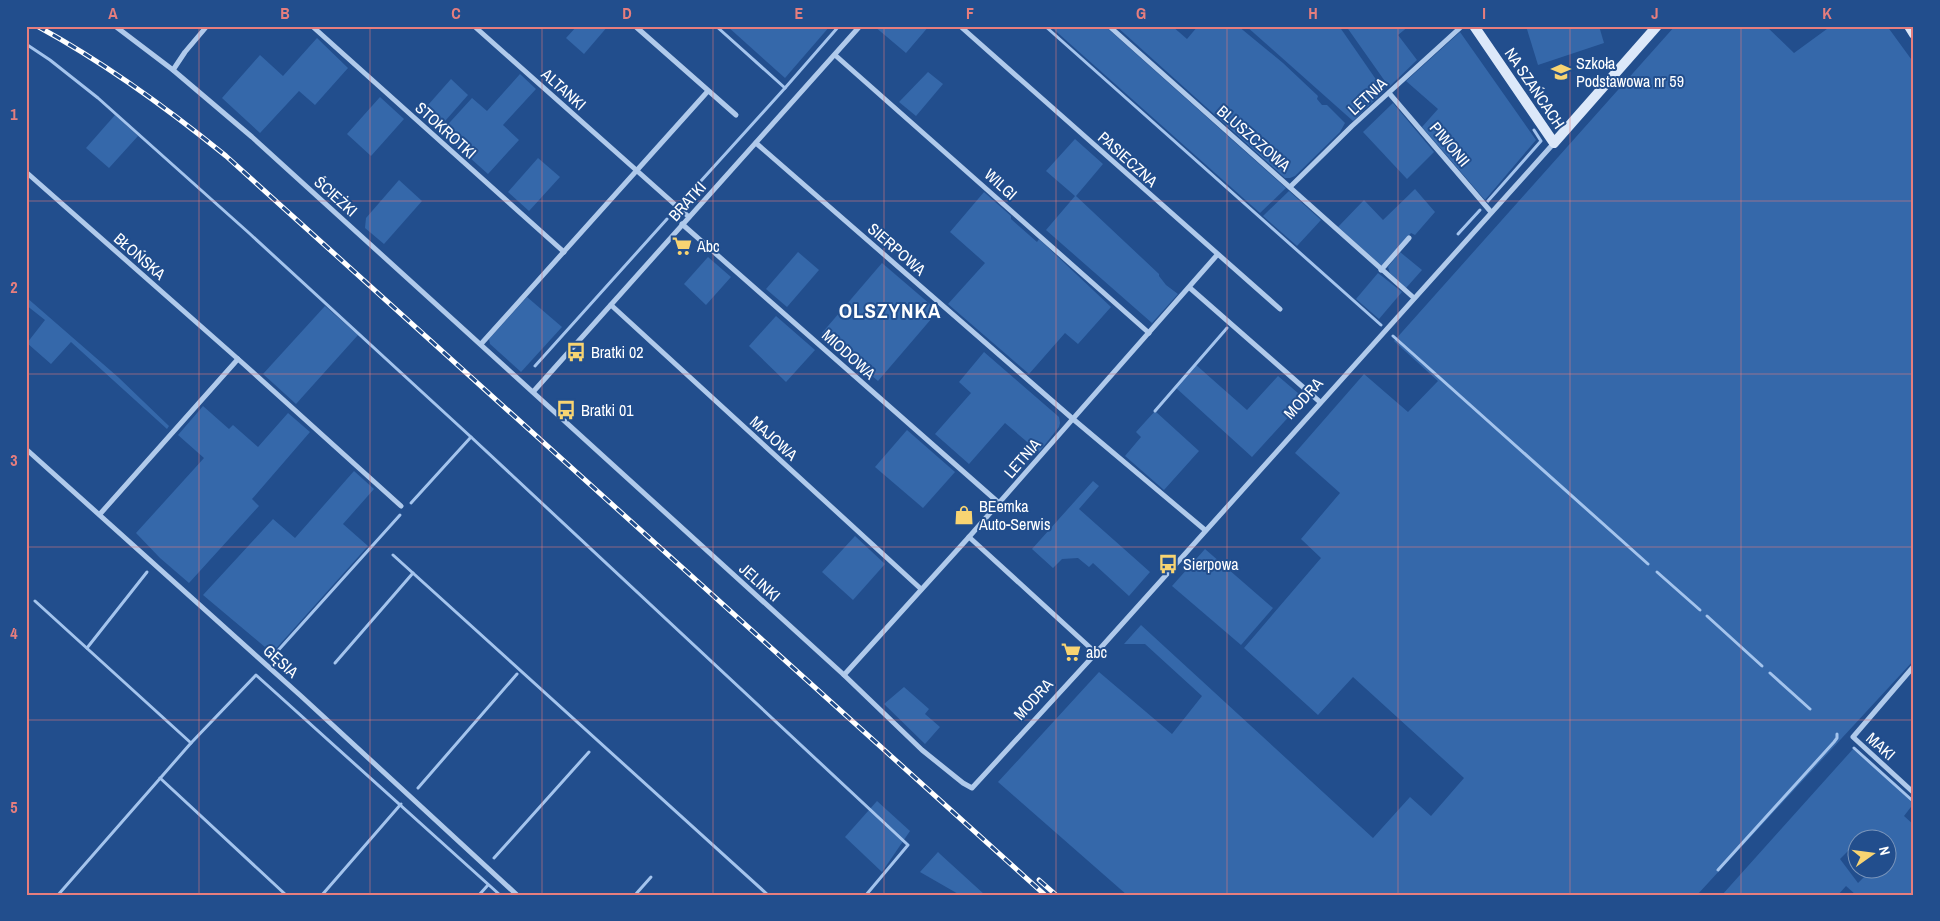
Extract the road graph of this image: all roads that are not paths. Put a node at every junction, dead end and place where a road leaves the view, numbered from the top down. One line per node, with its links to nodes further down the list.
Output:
1 (115, 26): 15 (street, ŚCIEŻKI)
2 (207, 26): 15 (street)
3 (312, 26): 28 (street, STOKROTKI)
4 (474, 26): 21 (street, ALTANKI)
5 (635, 26): 16 (street)
6 (860, 26): 14 (street, BRATKI)
7 (960, 26): 29 (street, PASIECZNA)
8 (1109, 26): 23 (street, BLUSZCZOWA)
9 (1462, 26): 17 (street, LETNIA)
10 (1474, 26): 20 (street, NA SZAŃCACH)
11 (1656, 26): 20 (street, MODRA)
12 (1908, 26): 13 (street)
13 (1914, 34)
14 (835, 55): 19 (street, BRATKI); 35 (street, WILGI)
15 (173, 70): 36 (street, ŚCIEŻKI)
16 (708, 91): 18 (street); 21 (street)
17 (1389, 93): 23 (street, LETNIA); 24 (street, PIWONII)
18 (736, 115)
19 (756, 143): 25 (street, BRATKI); 40 (street, SIERPOWA)
20 (1554, 143): 24 (street, MODRA)
21 (637, 171): 25 (street, ALTANKI); 28 (street)
22 (26, 172): 37 (street, BŁOŃSKA)
23 (1290, 187): 30 (street, BLUSZCZOWA)
24 (1491, 212): 32 (street, MODRA)
25 (689, 217): 26 (street, BRATKI)
26 (682, 224): 33 (street, BRATKI); 42 (street, MIODOWA)
27 (1409, 238): 30 (street)
28 (564, 252): 36 (street)
29 (1217, 255): 31 (street, LETNIA); 34 (street, PASIECZNA)
30 (1381, 270): 32 (street, BLUSZCZOWA)
31 (1190, 288): 35 (street, LETNIA); 39 (street)
32 (1414, 298): 39 (street, MODRA)
33 (611, 305): 38 (street, BRATKI); 47 (street, MAJOWA)
34 (1280, 309)
35 (1149, 333): 40 (street, LETNIA)
36 (481, 344): 38 (street, ŚCIEŻKI)
37 (238, 359): 43 (street, BŁOŃSKA); 44 (street)
38 (533, 392): 50 (street, JELINKI)
39 (1320, 402): 45 (street, MODRA)
40 (1073, 419): 42 (street, LETNIA); 45 (street, SIERPOWA)
41 (26, 448): 44 (street, GĘSIA)
42 (999, 503): 46 (street, LETNIA)
43 (401, 506)
44 (100, 514): 53 (street, GĘSIA)
45 (1206, 530): 48 (street, MODRA)
46 (969, 537): 47 (street, LETNIA); 48 (street)
47 (921, 589): 50 (street, LETNIA)
48 (1096, 653): 51 (street, MODRA)
49 (1914, 666): 52 (street, MAKI)
50 (844, 675): 51 (street, JELINKI)
51 (972, 788)
52 (1914, 793)
53 (518, 895)

